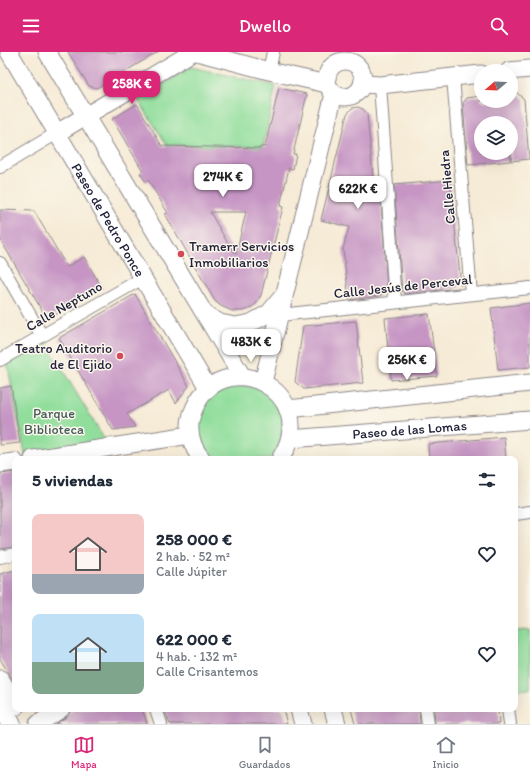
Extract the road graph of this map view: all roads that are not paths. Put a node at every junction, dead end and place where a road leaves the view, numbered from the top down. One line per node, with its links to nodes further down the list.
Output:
1 (9, 52): 15 (main road, Paseo de Pedro Ponce)
2 (47, 52): 14 (main road)
3 (193, 52): 14 (main road)
4 (197, 52): 9 (main road)
5 (273, 52): 9 (street)
6 (350, 56): 12 (main road); 13 (main road)
7 (530, 69): 8 (main road)
8 (518, 70)
9 (269, 71): 13 (main road)
10 (474, 75): 11 (main road)
11 (453, 77): 12 (main road); 21 (street, Calle Hiedra)
12 (372, 84): 13 (main road); 22 (street)
13 (331, 89): 20 (main road)
14 (85, 116): 15 (main road); 24 (main road)
15 (57, 133): 16 (street); 18 (main road, Paseo de Pedro Ponce)
16 (0, 167)
17 (0, 263): 25 (street)
18 (143, 278): 25 (street, Calle Neptuno); 30 (main road, Paseo de Pedro Ponce)
19 (530, 288): 21 (street, Calle Jesús de Perceval)
20 (284, 294): 23 (main road); 24 (main road)
21 (471, 294): 22 (street, Calle Jesús de Perceval)
22 (395, 302): 23 (street, Calle Jesús de Perceval)
23 (280, 314): 28 (main road)
24 (206, 315): 27 (main road)
25 (42, 336): 26 (street, Calle Neptuno)
26 (0, 360)
27 (242, 376): 28 (main road); 30 (main road)
28 (263, 382): 31 (main road)
29 (530, 382): 31 (main road)
30 (208, 388): 33 (main road)
31 (288, 409): 34 (main road)
32 (530, 420): 34 (main road, Paseo de las Lomas)
33 (190, 435): 35 (main road); 36 (main road)
34 (290, 439): 37 (main road)
35 (53, 456)
36 (197, 456)
37 (282, 456)
38 (12, 462): 39 (main road)
39 (0, 464)
40 (530, 512): 41 (street)
41 (518, 514)
42 (12, 555): 43 (street)
43 (0, 558)
44 (0, 680): 45 (main road)
45 (12, 701)
46 (0, 705): 54 (main road)
47 (19, 712): 55 (main road)
48 (56, 712): 56 (main road)
49 (157, 712): 57 (street)
50 (300, 712): 58 (main road)
51 (334, 712): 59 (main road)
52 (426, 712): 60 (street)
53 (508, 712): 61 (street)
54 (11, 724)
55 (22, 724)
56 (38, 724)
57 (161, 724)
58 (303, 724)
59 (337, 724)
60 (428, 724)
61 (510, 724)

